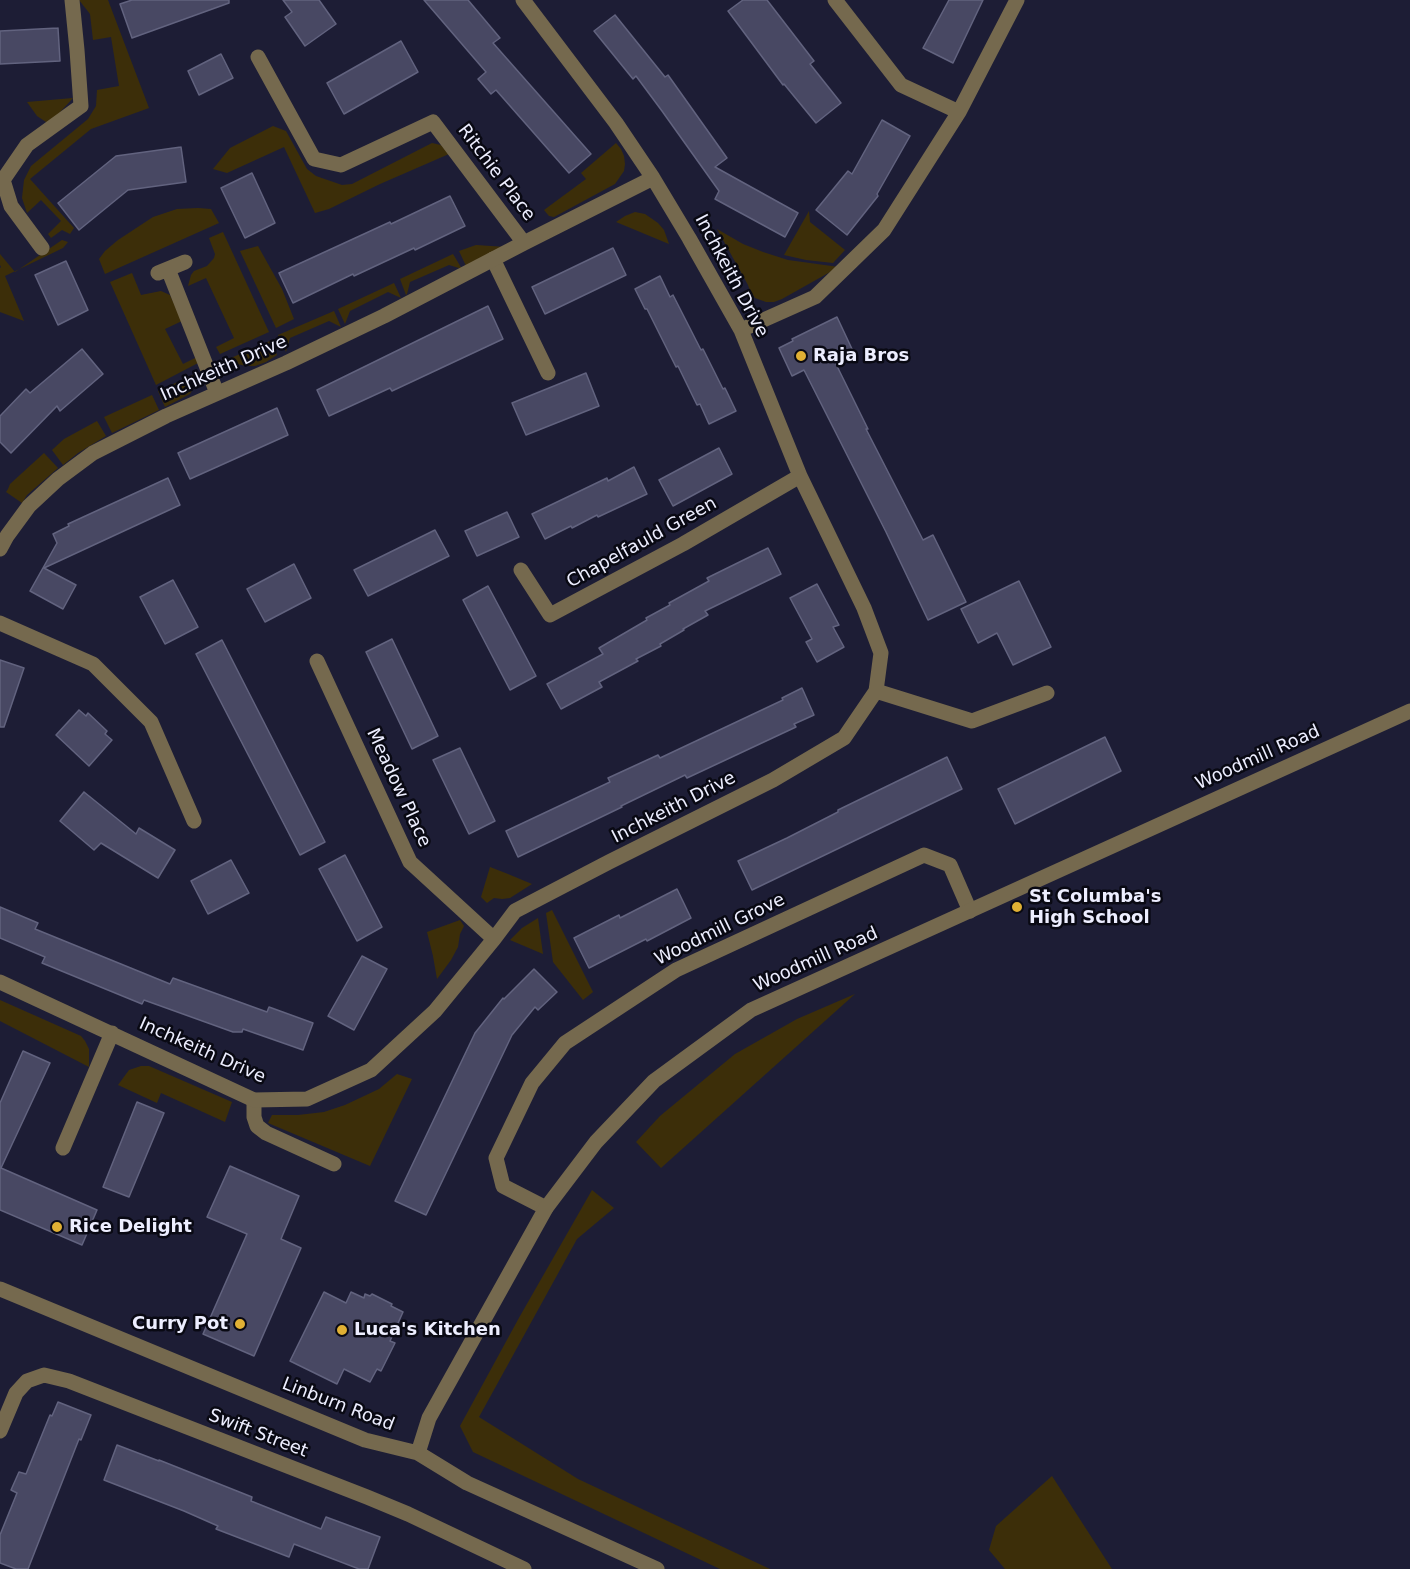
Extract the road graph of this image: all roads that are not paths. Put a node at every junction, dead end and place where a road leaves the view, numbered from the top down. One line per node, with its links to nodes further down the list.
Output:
1 (72, 0): 9 (street)
2 (523, 0): 7 (street, Inchkeith Drive)
3 (835, 0): 6 (street)
4 (1017, 0): 6 (street)
5 (258, 57): 8 (street, Ritchie Place)
6 (958, 112): 12 (street)
7 (653, 178): 8 (street, Inchkeith Drive); 12 (street, Inchkeith Drive)
8 (524, 243): 10 (street, Inchkeith Drive)
9 (42, 248)
10 (493, 259): 13 (street); 14 (street, Inchkeith Drive)
11 (185, 262): 14 (street)
12 (741, 330): 15 (street, Inchkeith Drive)
13 (548, 373)
14 (217, 393): 16 (street, Inchkeith Drive)
15 (800, 476): 17 (street, Chapelfauld Green); 20 (street, Inchkeith Drive)
16 (0, 549)
17 (521, 570)
18 (0, 623): 23 (street)
19 (317, 661): 25 (street, Meadow Place)
20 (876, 691): 21 (street); 25 (street, Inchkeith Drive)
21 (1047, 693)
22 (1410, 711): 24 (street, Woodmill Road)
23 (194, 821)
24 (970, 911): 31 (street, Woodmill Road); 31 (street, Woodmill Grove)
25 (494, 939): 28 (street, Inchkeith Drive)
26 (0, 982): 27 (street, Inchkeith Drive)
27 (112, 1033): 28 (street, Inchkeith Drive); 29 (street)
28 (254, 1100): 30 (street)
29 (63, 1148)
30 (334, 1164)
31 (546, 1208): 34 (street, Woodmill Road)
32 (0, 1289): 34 (street, Linburn Road)
33 (0, 1431): 35 (street, Swift Street)
34 (418, 1453): 36 (street, Linburn Road)
35 (524, 1569)
36 (657, 1569)

